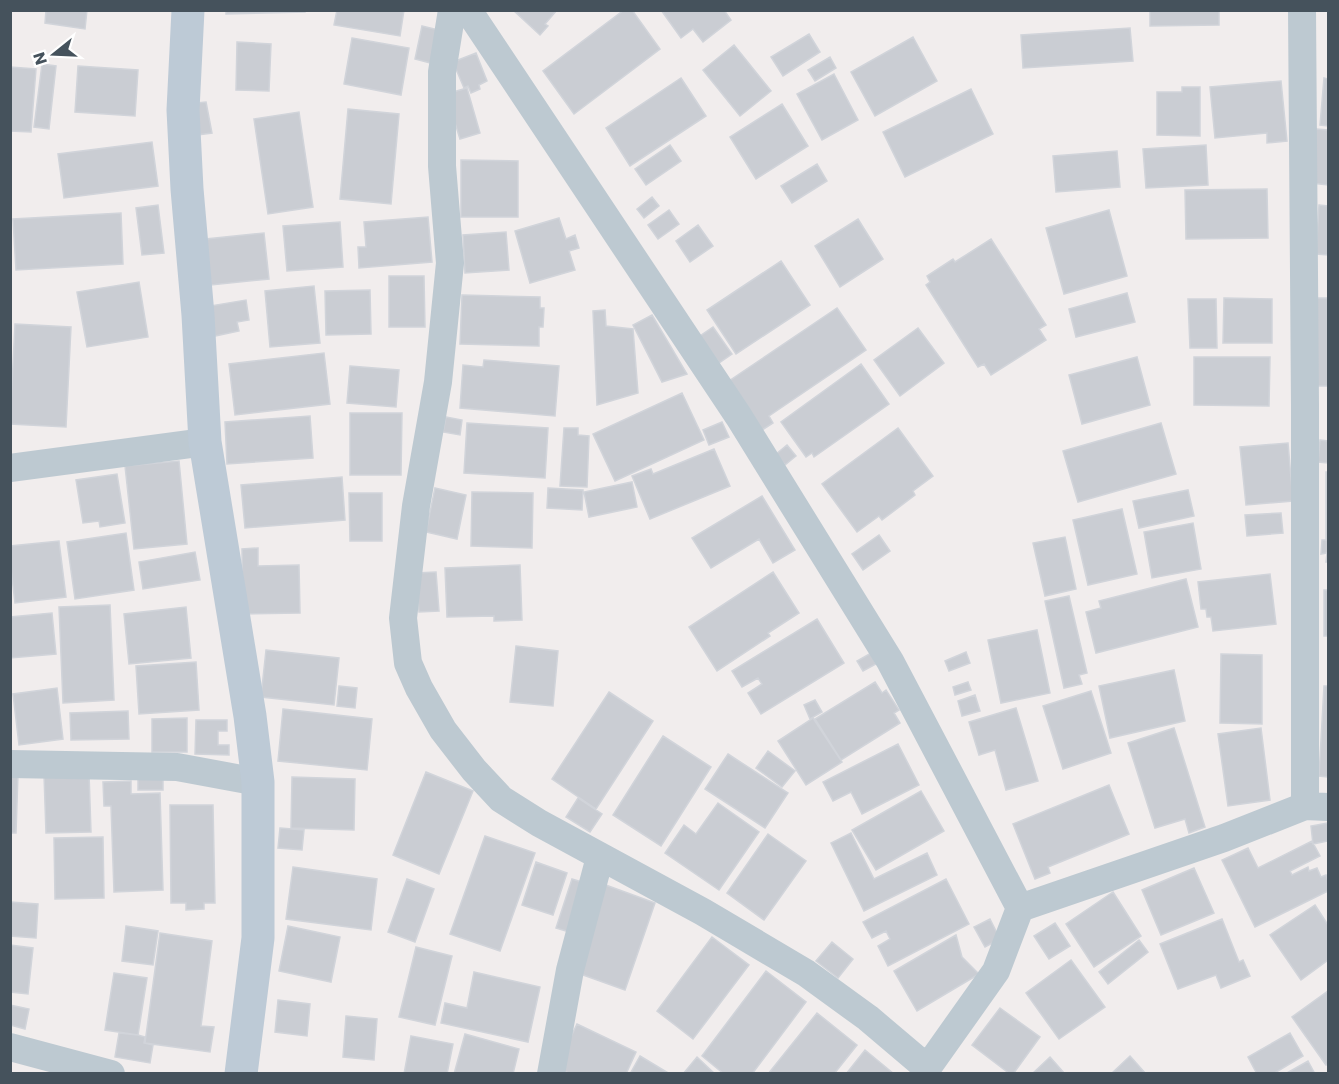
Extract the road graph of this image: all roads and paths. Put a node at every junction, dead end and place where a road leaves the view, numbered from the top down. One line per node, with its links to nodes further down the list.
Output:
1 (188, 10): 6 (street)
2 (452, 10): 11 (street)
3 (468, 10): 12 (street)
4 (1302, 10): 5 (street)
5 (1316, 196): 10 (street)
6 (205, 442): 7 (street); 9 (street)
7 (10, 468)
8 (10, 764): 9 (street)
9 (258, 782): 16 (street)
10 (1317, 806): 12 (street)
11 (600, 857): 14 (street); 17 (street)
12 (1020, 908): 14 (street)
13 (10, 1047): 15 (street)
14 (925, 1071)
15 (111, 1074)
16 (241, 1074)
17 (551, 1074)

